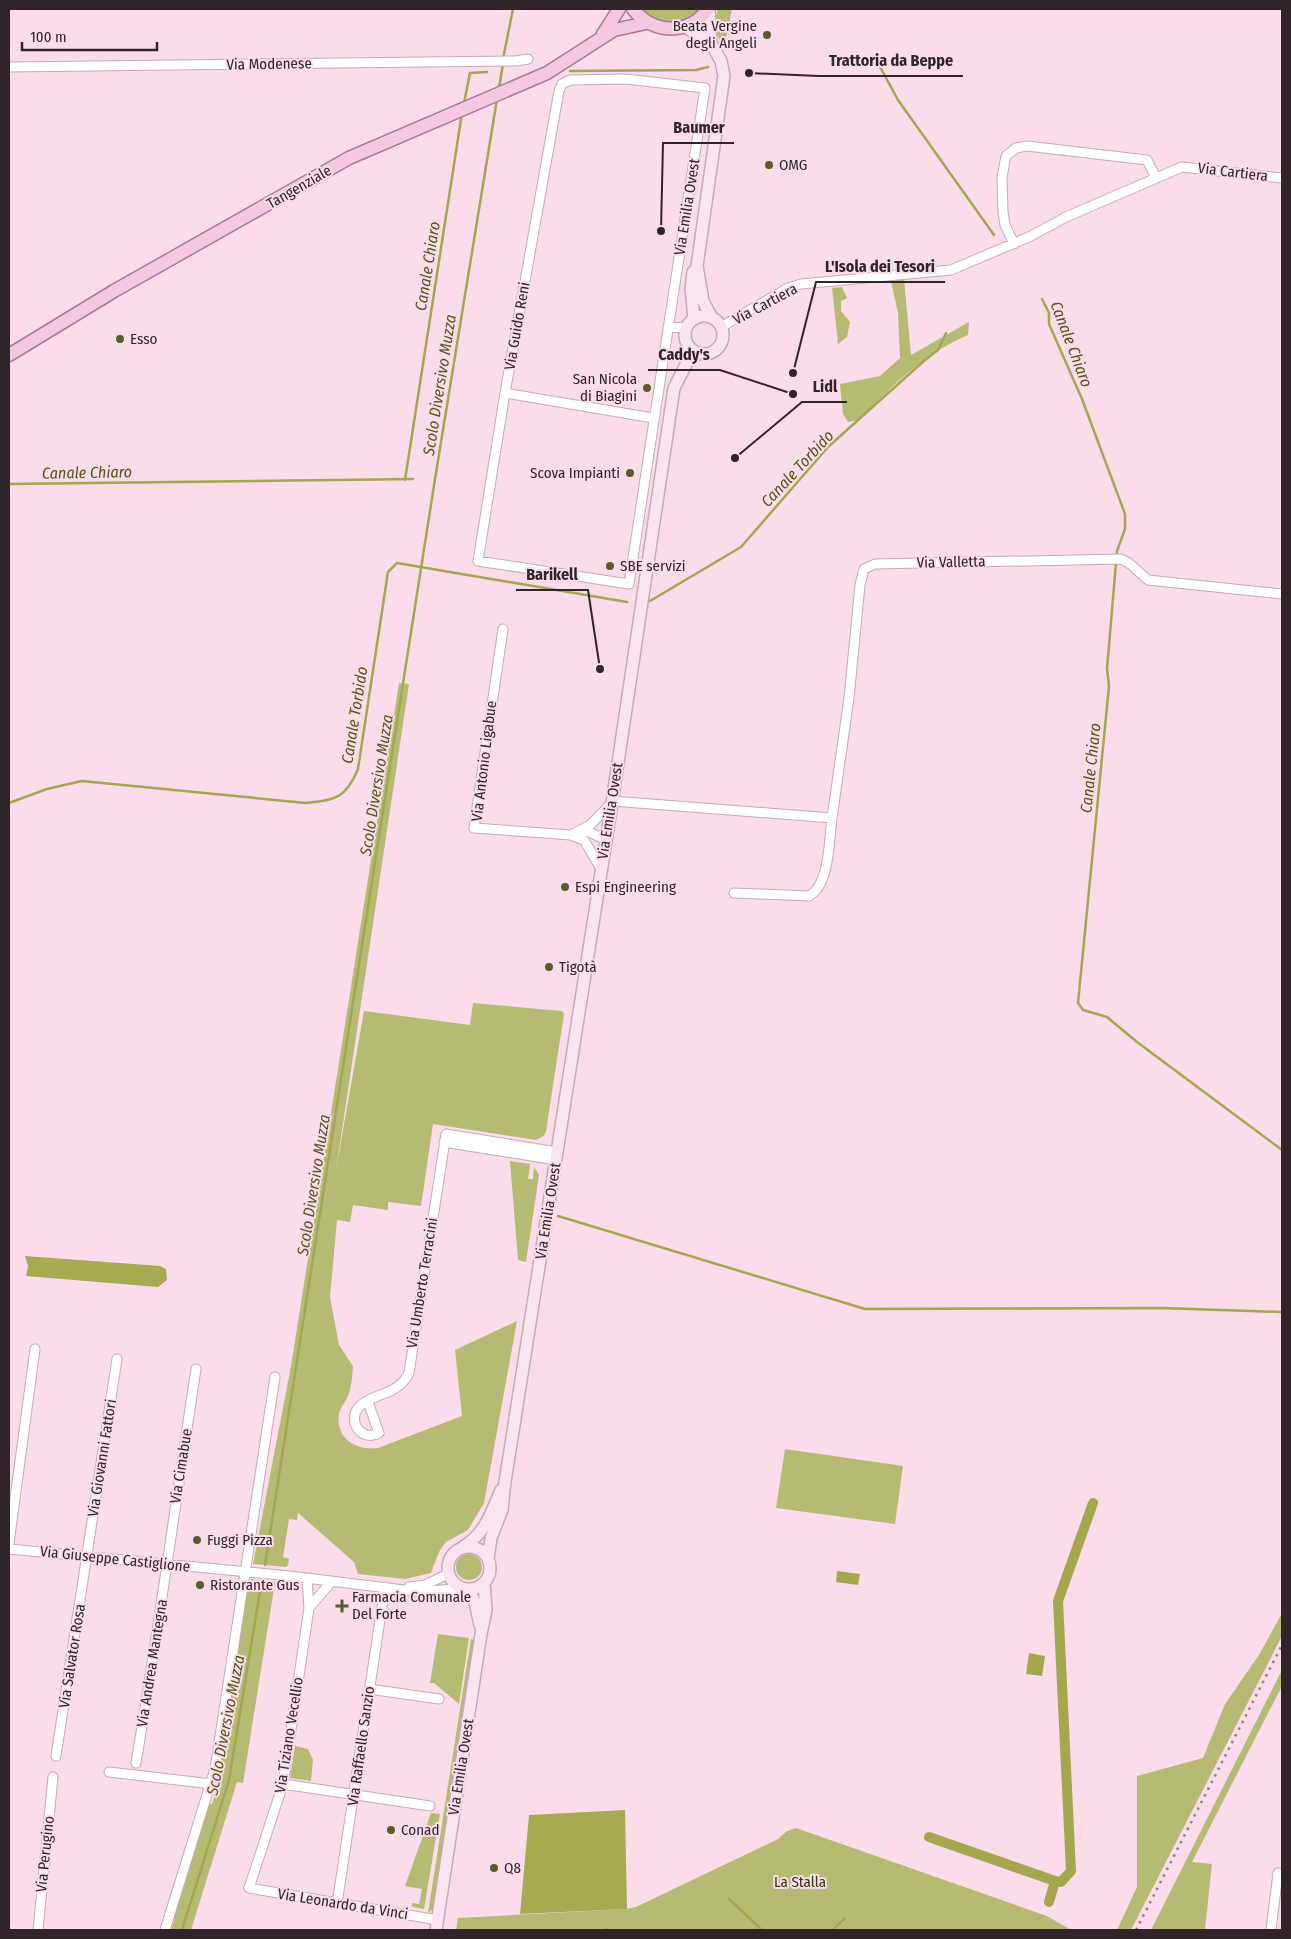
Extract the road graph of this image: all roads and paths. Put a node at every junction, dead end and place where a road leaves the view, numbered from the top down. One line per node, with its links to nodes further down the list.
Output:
1 (619, 9): 6 (main road, Tangenziale)
2 (633, 9): 4 (main road)
3 (708, 9): 5 (main road); 7 (main road, Via Emilia Ovest)
4 (646, 22): 5 (main road); 6 (main road, Tangenziale)
5 (685, 27): 7 (main road, Via Emilia Ovest)
6 (598, 39): 21 (main road, Tangenziale)
7 (711, 43): 14 (main road, Via Emilia Ovest)
8 (528, 59): 9 (street, Via Modenese)
9 (9, 67)
10 (559, 91): 17 (street, Via Emilia Ovest); 22 (street, Via Guido Reni)
11 (1156, 178): 12 (street, Via Cartiera); 13 (street, Via Cartiera); 13 (street)
12 (1282, 178)
13 (1014, 244): 18 (street, Via Cartiera)
14 (697, 266): 15 (main road, Via Emilia Ovest); 16 (main road, Via Emilia Ovest)
15 (712, 318): 16 (main road); 18 (main road)
16 (694, 319): 19 (main road)
17 (668, 327): 19 (street); 23 (street, Via Emilia Ovest)
18 (721, 327): 20 (main road)
19 (686, 328): 20 (main road)
20 (693, 351): 27 (main road, Via Emilia Ovest)
21 (9, 355)
22 (505, 393): 23 (street); 24 (street, Via Guido Reni)
23 (653, 418): 24 (street, Via Emilia Ovest)
24 (478, 561)
25 (1282, 594): 28 (street, Via Valletta)
26 (503, 629): 29 (street, Via Antonio Ligabue)
27 (612, 802): 28 (street); 29 (street); 31 (main road, Via Emilia Ovest)
28 (832, 818): 33 (street, Via Valletta)
29 (576, 833): 30 (street, Via Antonio Ligabue); 31 (street, Via Antonio Ligabue)
30 (584, 840): 31 (street, Via Antonio Ligabue); 32 (street)
31 (606, 840): 32 (main road, Via Emilia Ovest)
32 (601, 869): 34 (main road, Via Emilia Ovest)
33 (734, 893)
34 (556, 1156): 39 (street, Via Umberto Terracini); 40 (main road, Via Emilia Ovest)
35 (35, 1349): 41 (street)
36 (117, 1359): 44 (street, Via Giovanni Fattori)
37 (196, 1369): 46 (street, Via Cimabue)
38 (275, 1377): 47 (street)
39 (368, 1402)
40 (505, 1482): 42 (main road, Via Emilia Ovest); 45 (main road, Via Emilia Ovest)
41 (9, 1543)
42 (463, 1547): 45 (main road); 48 (main road)
43 (9, 1549): 44 (street, Via Giuseppe Castiglione)
44 (87, 1556): 46 (street, Via Giuseppe Castiglione); 61 (street, Via Salvator Rosa)
45 (488, 1559): 52 (main road)
46 (167, 1564): 47 (street, Via Giuseppe Castiglione); 62 (street, Via Andrea Mantegna)
47 (246, 1573): 49 (street, Via Giuseppe Castiglione); 65 (street)
48 (448, 1574): 54 (street, Via Giuseppe Castiglione); 55 (main road)
49 (307, 1579): 50 (street, Via Giuseppe Castiglione); 57 (street, Via Tiziano Vecellio)
50 (320, 1580): 51 (street, Via Giuseppe Castiglione); 56 (street)
51 (332, 1581): 53 (street, Via Giuseppe Castiglione); 56 (street)
52 (484, 1583): 55 (main road); 58 (main road, Via Emilia Ovest)
53 (385, 1587): 54 (street, Via Giuseppe Castiglione); 59 (street, Via Raffaello Sanzio)
54 (400, 1588): 55 (street, Via Giuseppe Castiglione)
55 (465, 1588): 58 (main road, Via Emilia Ovest)
56 (317, 1598): 57 (street)
57 (309, 1608): 66 (street, Via Tiziano Vecellio)
58 (481, 1634): 72 (main road, Via Emilia Ovest)
59 (369, 1689): 60 (street); 67 (street, Via Raffaello Sanzio)
60 (439, 1699)
61 (56, 1756)
62 (136, 1763)
63 (109, 1772): 65 (street)
64 (53, 1777): 73 (street, Via Perugino)
65 (212, 1784): 74 (street)
66 (283, 1784): 67 (street); 70 (street, Via Tiziano Vecellio)
67 (353, 1794): 68 (street); 71 (street, Via Raffaello Sanzio)
68 (430, 1806)
69 (1278, 1873): 75 (street)
70 (248, 1888): 71 (street, Via Leonardo da Vinci)
71 (337, 1904): 72 (street, Via Leonardo da Vinci)
72 (437, 1925)
73 (38, 1930)
74 (165, 1930)
75 (1272, 1930)

